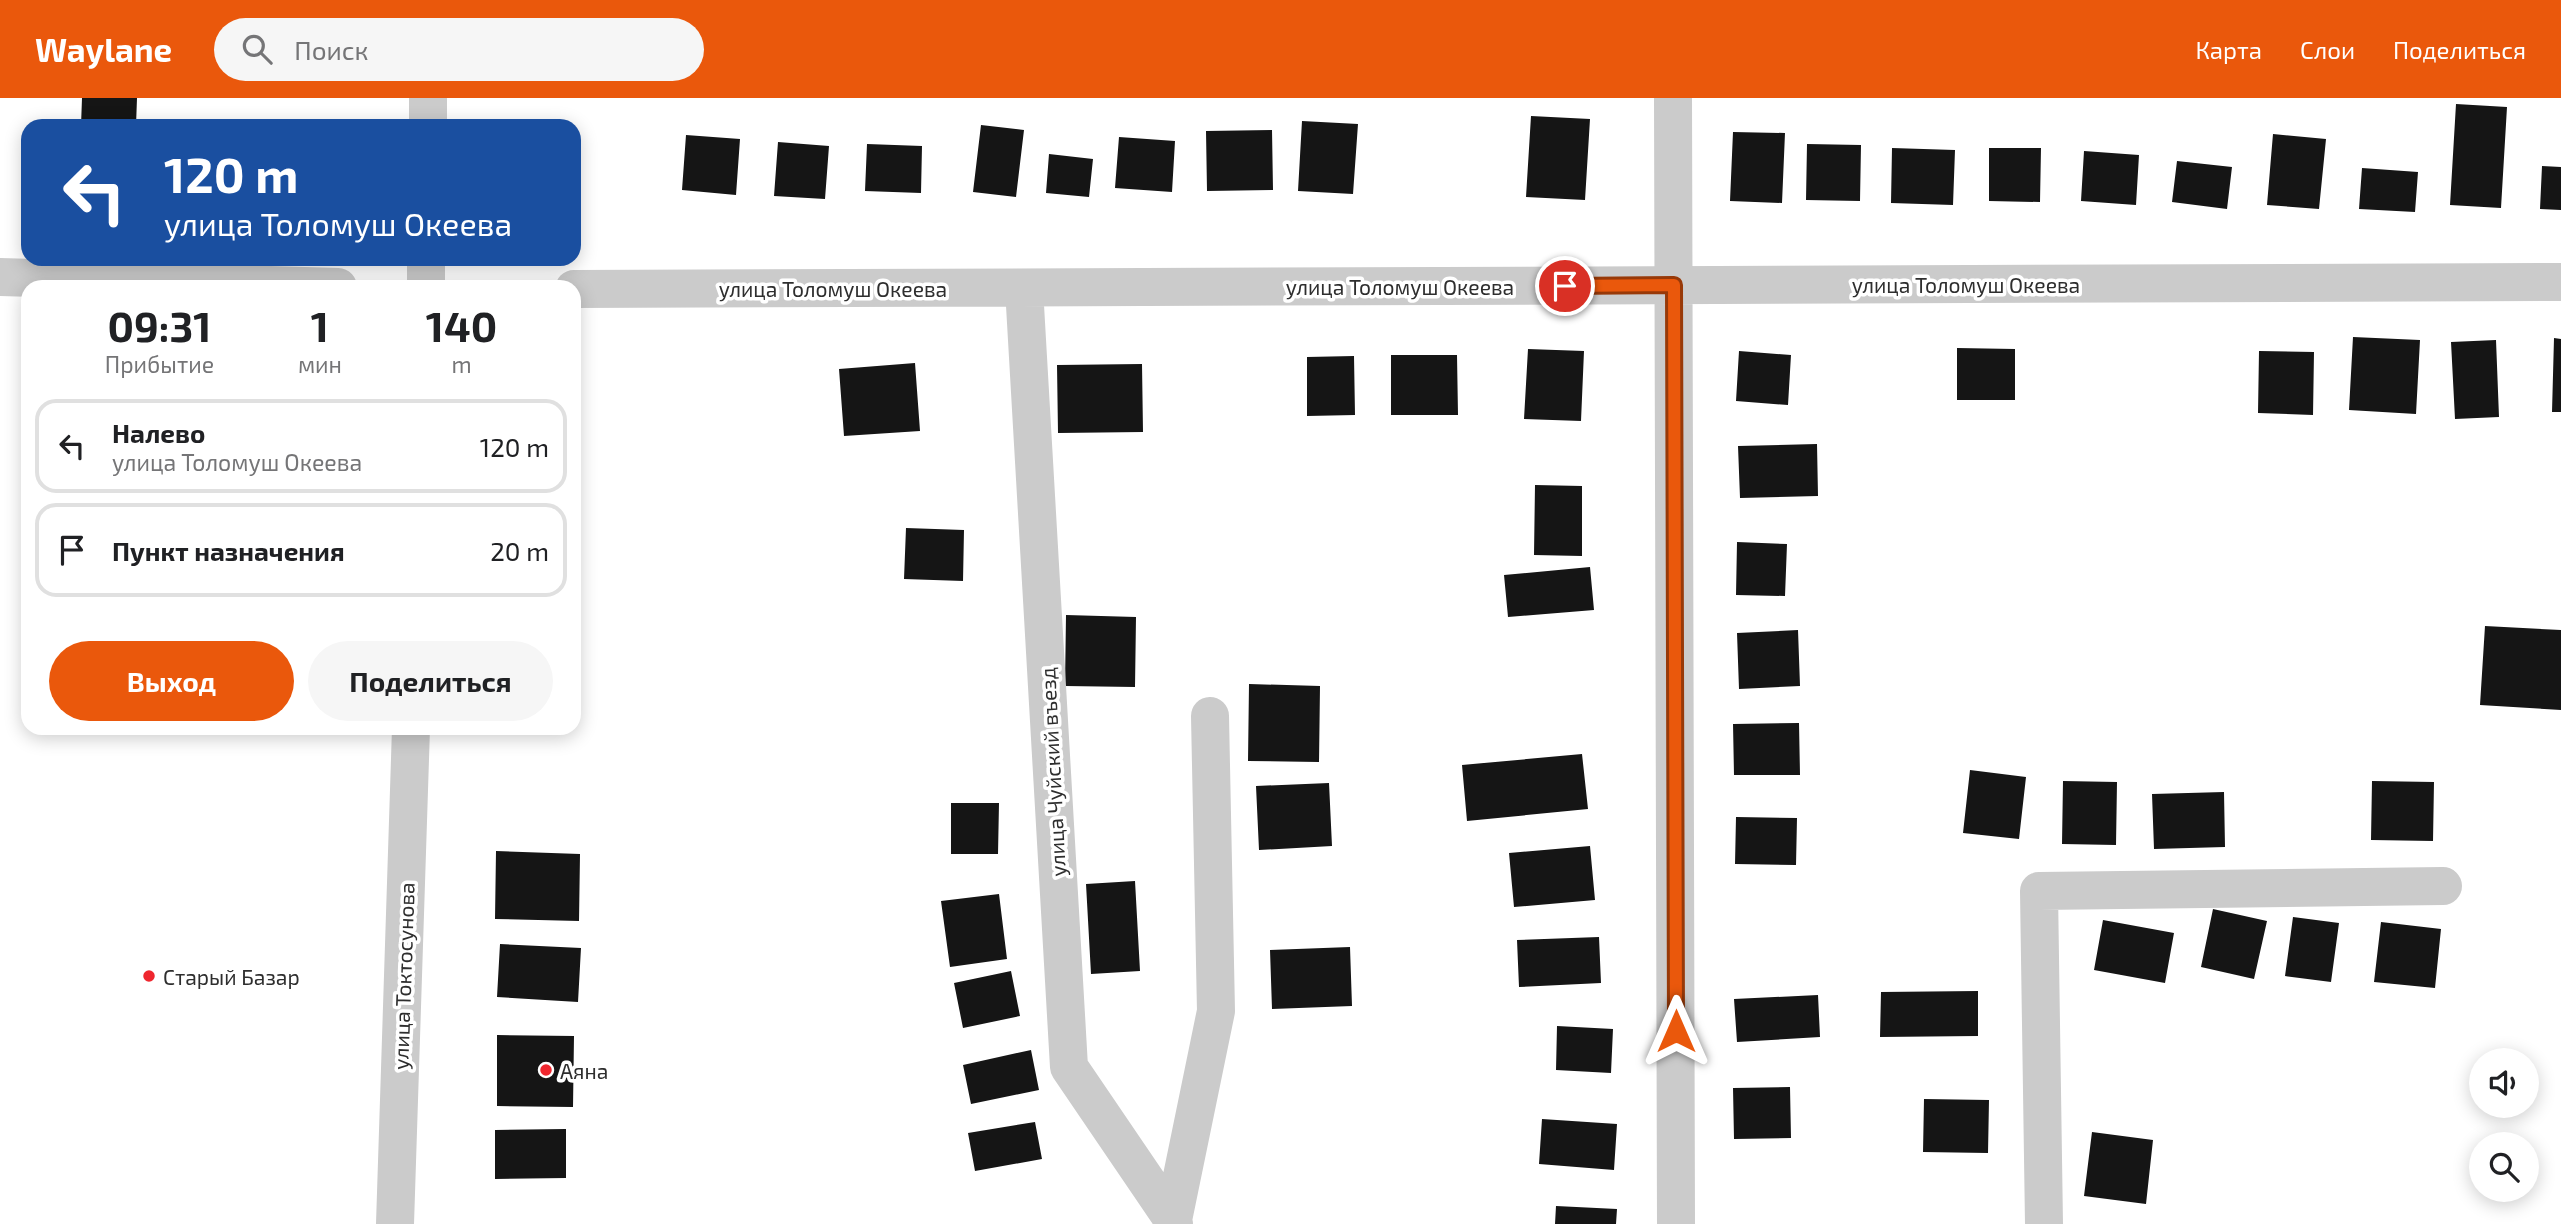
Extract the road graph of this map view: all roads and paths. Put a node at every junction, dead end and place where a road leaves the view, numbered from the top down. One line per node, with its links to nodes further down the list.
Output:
1 (428, 98): 3 (street)
2 (1673, 98): 7 (street)
3 (428, 119)
4 (0, 278): 5 (street)
5 (75, 280)
6 (2561, 282): 7 (street, улица Толомуш Океева)
7 (1674, 285): 8 (street, улица Толомуш Океева); 15 (street)
8 (1024, 288): 9 (street, улица Толомуш Океева); 13 (street, улица Чуйский въезд)
9 (581, 289)
10 (1210, 716): 13 (street)
11 (411, 735): 14 (street, улица Токтосунова)
12 (2443, 886): 16 (street)
13 (1174, 1222)
14 (395, 1224)
15 (1676, 1224)
16 (2044, 1224)

